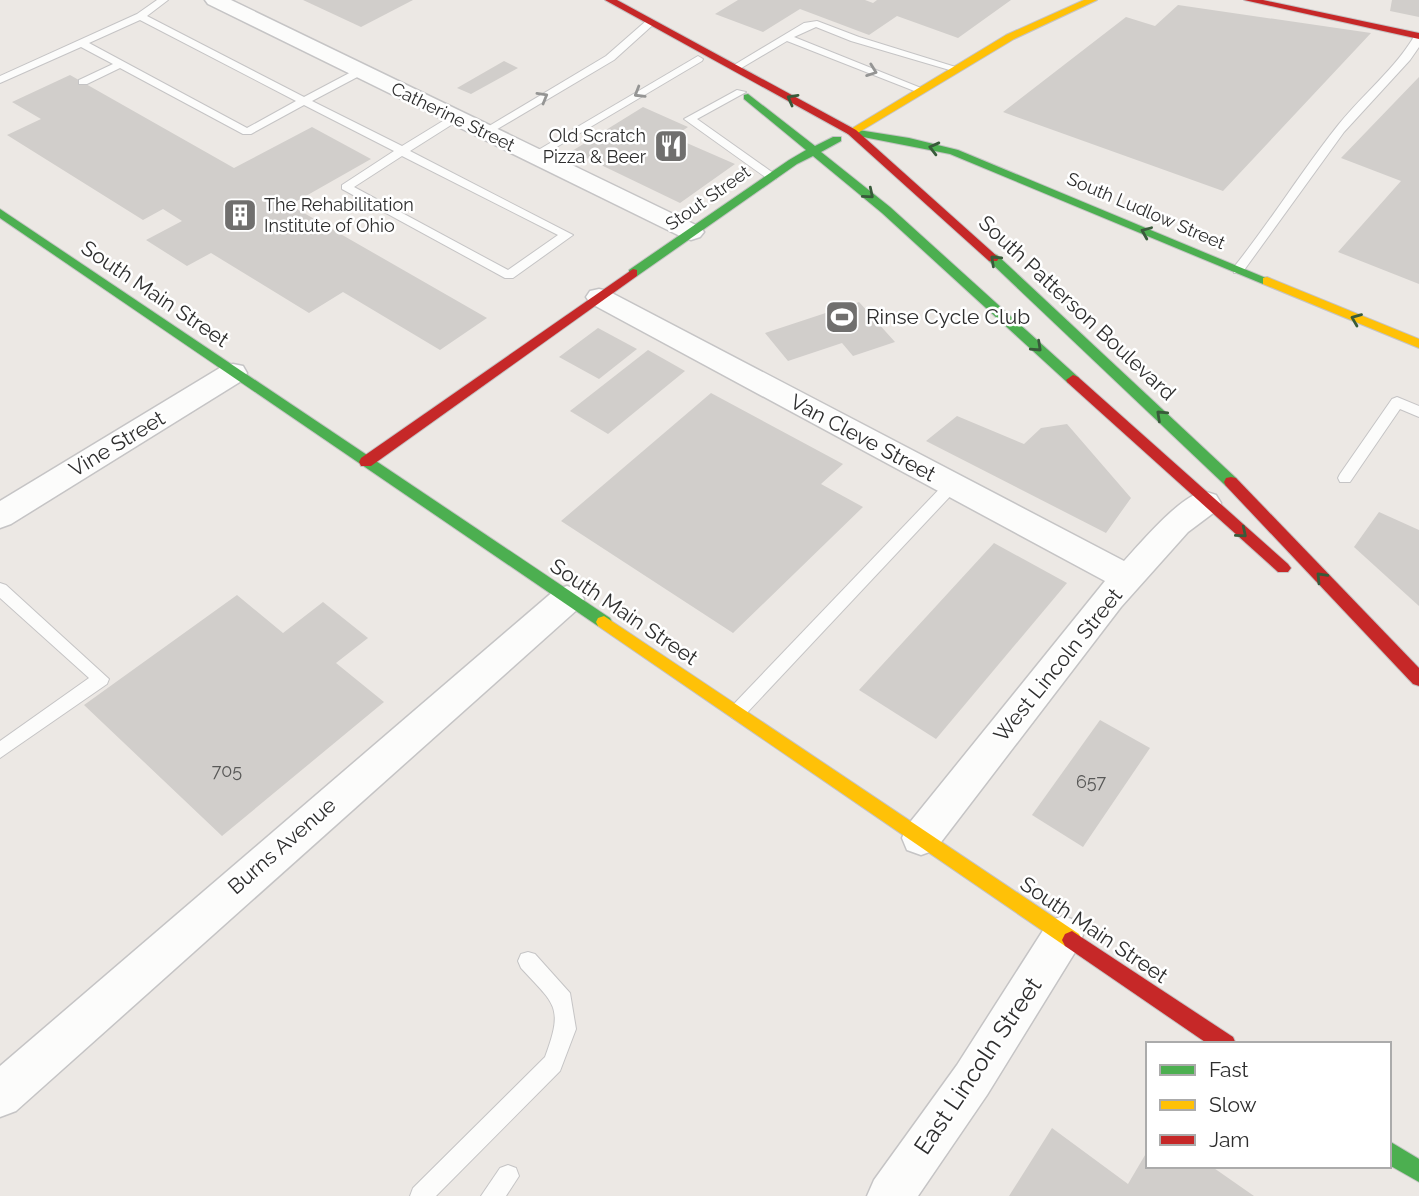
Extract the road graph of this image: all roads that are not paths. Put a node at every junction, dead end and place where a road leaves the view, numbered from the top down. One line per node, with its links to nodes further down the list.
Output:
1 (163, 0): 6 (lane)
2 (215, 0): 15 (street, Catherine Street)
3 (610, 0): 7 (main road, South Patterson Boulevard)
4 (1092, 0): 14 (main road, Stout Street)
5 (1248, 0): 8 (main road)
6 (140, 16): 10 (lane); 20 (lane)
7 (654, 26): 11 (main road, South Patterson Boulevard); 13 (main road, South Patterson Boulevard); 22 (lane, one-way to 7)
8 (1419, 36): 30 (lane)
9 (786, 37): 13 (lane); 14 (lane); 18 (lane, one-way to 18)
10 (83, 44): 12 (lane); 16 (lane)
11 (698, 59): 19 (main road, South Patterson Boulevard); 26 (lane, one-way to 26)
12 (121, 64): 17 (lane); 20 (lane)
13 (734, 68): 23 (main road, South Patterson Boulevard, one-way to 13)
14 (957, 69): 18 (main road, Stout Street)
15 (359, 72): 20 (lane); 21 (street, Catherine Street)
16 (0, 79)
17 (83, 82)
18 (921, 90): 23 (main road, Stout Street)
19 (741, 92): 24 (main road, South Patterson Boulevard); 27 (lane)
20 (304, 101): 25 (lane)
21 (456, 118): 22 (street, Catherine Street); 25 (lane)
22 (485, 132): 26 (street, Catherine Street)
23 (852, 132): 24 (main road, Stout Street); 30 (main road, South Ludlow Street, one-way to 23); 45 (main road, South Patterson Boulevard, one-way to 23)
24 (817, 149): 27 (main road, Stout Street); 38 (main road, South Patterson Boulevard, one-way to 38)
25 (402, 151): 25 (lane)
26 (534, 156): 29 (street, Catherine Street)
27 (772, 177): 29 (main road, Stout Street)
28 (0, 213): 33 (main road, South Main Street)
29 (691, 232): 31 (main road, Stout Street)
30 (1238, 270): 32 (main road, South Ludlow Street, one-way to 30)
31 (599, 297): 35 (main road, Stout Street); 37 (street, Van Cleve Street)
32 (1419, 344)
33 (233, 373): 35 (main road, South Main Street); 39 (street, Vine Street)
34 (1419, 412): 36 (lane)
35 (366, 462): 43 (main road, South Main Street)
36 (1345, 478)
37 (952, 485): 41 (street, Van Cleve Street); 46 (lane)
38 (1205, 503): 40 (main road, South Patterson Boulevard, one-way to 40); 41 (street, West Lincoln Street)
39 (0, 516)
40 (1291, 574)
41 (1128, 578): 48 (street, West Lincoln Street)
42 (0, 589): 47 (lane)
43 (567, 599): 46 (main road, South Main Street); 52 (street, Burns Avenue)
44 (1323, 601): 45 (main road, South Patterson Boulevard)
45 (1419, 680)
46 (736, 713): 48 (main road, South Main Street)
47 (0, 751)
48 (921, 838): 49 (main road, South Main Street)
49 (1063, 935): 51 (main road, South Main Street); 58 (street, East Lincoln Street)
50 (528, 961): 56 (lane)
51 (1223, 1042)
52 (0, 1095)
53 (1391, 1153): 54 (main road)
54 (1419, 1171)
55 (508, 1176): 57 (lane)
56 (421, 1196)
57 (492, 1196)
58 (890, 1196)

